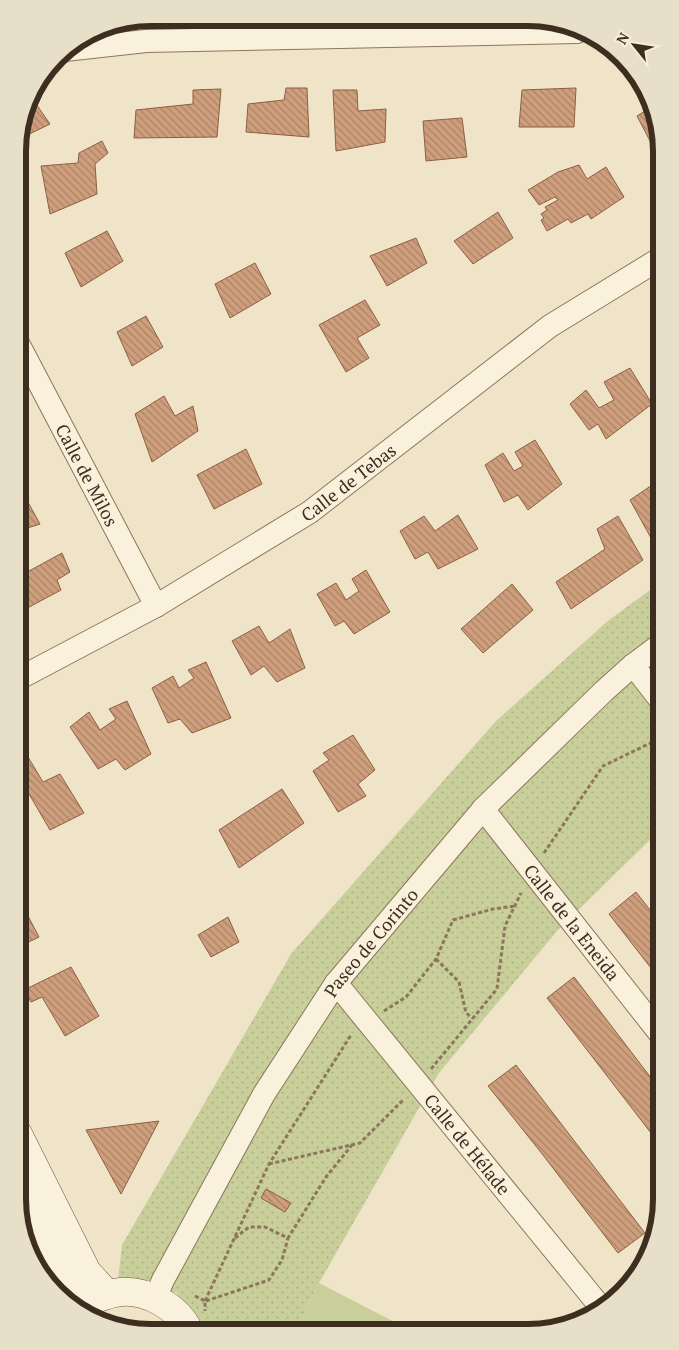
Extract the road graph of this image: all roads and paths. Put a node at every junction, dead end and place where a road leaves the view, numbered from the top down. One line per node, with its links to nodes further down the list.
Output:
1 (565, 32): 2 (street)
2 (80, 48)
3 (653, 264): 5 (street, Calle de Tebas)
4 (27, 360): 5 (street, Calle de Milos)
5 (156, 606): 8 (street, Calle de Tebas)
6 (653, 651): 7 (street, Paseo de Corinto)
7 (634, 665): 9 (street); 11 (street, Paseo de Corinto)
8 (26, 675)
9 (652, 690)
10 (652, 742): 12 (path)
11 (483, 809): 12 (street, Calle de la Eneida); 15 (street, Paseo de Corinto)
12 (532, 872): 13 (path); 18 (street, Calle de la Eneida)
13 (515, 906): 14 (path); 16 (path)
14 (436, 959): 16 (path); 17 (path)
15 (336, 984): 17 (street, Calle de Hélade); 28 (street, Paseo de Corinto)
16 (473, 1018): 19 (path)
17 (367, 1022): 19 (street, Calle de Hélade); 22 (path)
18 (652, 1024)
19 (418, 1084): 20 (path); 29 (street, Calle de Hélade)
20 (353, 1144): 22 (path); 25 (path)
21 (26, 1150): 27 (main road)
22 (270, 1164): 24 (path)
23 (27, 1205): 26 (main road)
24 (235, 1238): 25 (path); 25 (path)
25 (288, 1238)
26 (70, 1293)
27 (107, 1294): 28 (main road); 30 (main road)
28 (155, 1298): 31 (main road)
29 (597, 1303)
30 (85, 1304)
31 (185, 1324)

